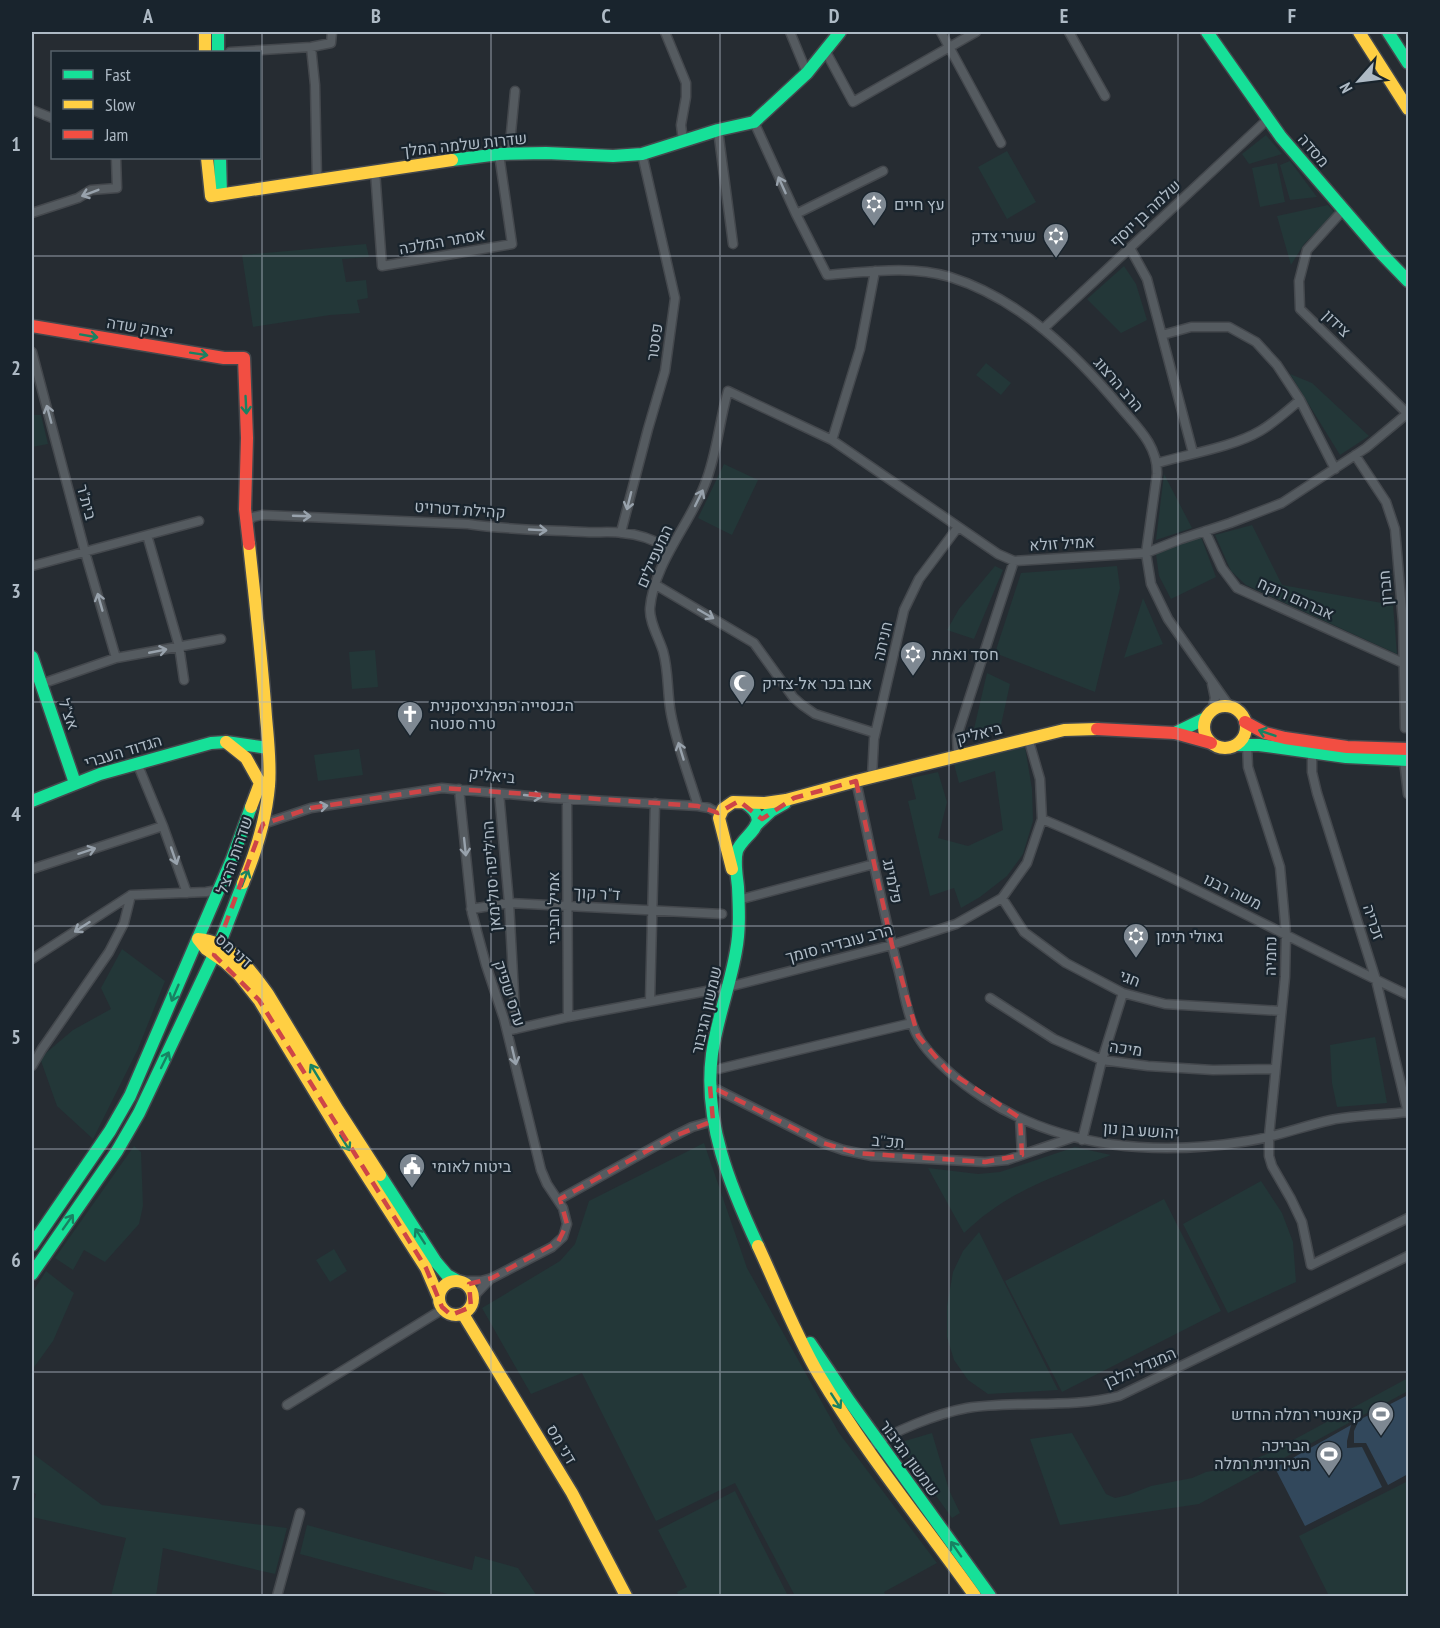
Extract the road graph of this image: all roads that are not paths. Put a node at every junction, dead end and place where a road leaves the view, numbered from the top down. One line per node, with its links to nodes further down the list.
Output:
1 (205, 32): 16 (main road)
2 (218, 32): 17 (main road)
3 (332, 32): 13 (street)
4 (665, 32): 29 (street)
5 (790, 32): 20 (street)
6 (840, 32): 15 (main road)
7 (941, 32): 14 (street)
8 (976, 32): 14 (street)
9 (1069, 32): 22 (street)
10 (1207, 32): 26 (main road, מסדה)
11 (1359, 32): 23 (main road)
12 (1388, 32): 19 (main road)
13 (311, 47): 18 (street); 38 (street)
14 (949, 47): 15 (street); 30 (street)
15 (825, 50): 20 (main road)
16 (205, 51)
17 (218, 51)
18 (246, 51)
19 (1408, 63)
20 (807, 73): 27 (main road)
21 (515, 91): 31 (street)
22 (1105, 96)
23 (1408, 109)
24 (32, 110): 25 (street)
25 (51, 118)
26 (1267, 120): 40 (main road, מסדה); 44 (street, שלמה בן יוסף)
27 (754, 123): 28 (main road, שדרות שלמה המלך); 42 (street, one-way to 27)
28 (718, 130): 29 (main road, שדרות שלמה המלך); 43 (street)
29 (683, 141): 32 (main road, שדרות שלמה המלך)
30 (1001, 143)
31 (504, 154): 32 (main road, שדרות שלמה המלך); 36 (main road, שדרות שלמה המלך); 36 (street, אסתר המלכה)
32 (642, 154): 64 (street, פסטר, one-way to 64)
33 (116, 159): 41 (street, one-way to 41)
34 (207, 159): 39 (main road)
35 (220, 159): 39 (main road)
36 (375, 171): 38 (main road, שדרות שלמה המלך)
37 (883, 171): 42 (street)
38 (317, 181): 39 (main road, שדרות שלמה המלך)
39 (216, 195)
40 (1344, 209): 46 (main road, מסדה); 54 (street, צידון)
41 (32, 213)
42 (796, 214): 45 (street, הרב הרצוג)
43 (733, 244)
44 (1130, 248): 48 (street, שלמה בן יוסף); 49 (street)
45 (874, 271): 48 (street, הרב הרצוג); 55 (street)
46 (1408, 281)
47 (32, 326): 51 (main road, יצחק שדה, one-way to 51)
48 (1043, 329): 58 (street, הרב הרצוג)
49 (1162, 335): 53 (street); 56 (street)
50 (32, 352): 67 (street, בית"ר, one-way to 50)
51 (244, 358): 61 (main road, שדרות הרצל, one-way to 61)
52 (728, 391): 55 (street, אמיל זולא); 66 (street, המעפילים, one-way to 52)
53 (1300, 400): 56 (street); 59 (street)
54 (1408, 414): 57 (street, אמיל זולא)
55 (832, 440): 62 (street, אמיל זולא)
56 (1193, 453): 58 (street)
57 (1355, 455): 59 (street, אמיל זולא); 72 (street, חברון)
58 (1158, 463): 68 (street)
59 (1335, 469): 63 (street, אמיל זולא)
60 (199, 520): 65 (street)
61 (246, 523): 64 (street, קהילת דטרויט, one-way to 64); 92 (main road, שדרות הרצל)
62 (958, 527): 69 (street, אמיל זולא); 85 (street, חניתה)
63 (1205, 531): 68 (street, אמיל זולא); 77 (street, אברהם רוקח)
64 (621, 532): 66 (street, קהילת דטרויט)
65 (147, 535): 67 (street); 74 (street)
66 (670, 549): 71 (street, המעפילים)
67 (85, 552): 70 (street); 76 (street, בית"ר, one-way to 67)
68 (1146, 553): 69 (street, אמיל זולא); 79 (street)
69 (1014, 561): 93 (street)
70 (32, 566)
71 (656, 585): 85 (street, one-way to 85); 109 (street, המעפילים, one-way to 71)
72 (1406, 622): 77 (street, חברון)
73 (221, 639): 74 (street)
74 (180, 646): 76 (street, one-way to 74); 78 (street)
75 (32, 657): 80 (main road, אצ"ל)
76 (116, 658): 80 (street)
77 (1403, 663): 84 (street, חברון)
78 (184, 680)
79 (1211, 681): 81 (street); 82 (street)
80 (41, 684): 96 (main road, אצ"ל)
81 (1230, 707): 82 (main road); 83 (main road)
82 (1209, 714): 86 (main road, ביאליק); 89 (main road)
83 (1245, 722): 90 (main road); 91 (main road, one-way to 83)
84 (1405, 728)
85 (875, 733): 98 (street, חניתה)
86 (1175, 733): 87 (main road, ביאליק); 89 (main road, ביאליק)
87 (1028, 738): 93 (main road, ביאליק); 111 (street, הרב עובדיה סומך)
88 (226, 742): 92 (main road, הגדוד העברי); 95 (main road, הגדוד העברי); 118 (main road, שדרות הרצל)
89 (1211, 743): 90 (main road)
90 (1241, 745): 91 (main road); 128 (street, נחמיה)
91 (1312, 747): 94 (main road); 133 (street, זכריה)
92 (268, 748): 112 (main road, שדרות הרצל)
93 (958, 755): 98 (main road, ביאליק)
94 (1407, 756): 103 (street)
95 (137, 763): 97 (main road, הגדוד העברי); 113 (street)
96 (70, 770): 97 (main road); 100 (main road, אצ"ל)
97 (99, 774): 100 (main road, הגדוד העברי)
98 (872, 777): 99 (main road, ביאליק)
99 (856, 780): 104 (main road, ביאליק); 116 (street, פלמינג)
100 (75, 783): 106 (main road, הגדוד העברי)
101 (459, 789): 102 (street, ביאליק); 112 (street, ביאליק, one-way to 101); 125 (street, עדס שפיק, one-way to 125)
102 (499, 793): 105 (street, ביאליק, one-way to 105); 123 (street, הח'ליפה סולימאן)
103 (1408, 794)
104 (794, 798): 108 (main road, ביאליק); 115 (main road, ביאליק)
105 (567, 799): 107 (street, ביאליק); 124 (street, אמיל חביבי)
106 (32, 801)
107 (655, 803): 109 (street, ביאליק); 126 (street)
108 (745, 803): 110 (main road); 115 (main road)
109 (698, 806): 110 (street, ביאליק)
110 (720, 814): 114 (main road)
111 (1042, 819): 122 (street, הרב עובדיה סומך); 128 (street, משה רבנו)
112 (263, 824): 130 (main road, שדרות הרצל, one-way to 112)
113 (163, 826): 117 (street, one-way to 113); 119 (street, one-way to 119)
114 (721, 828): 115 (main road); 120 (main road, שמשון הגיבור)
115 (753, 830): 120 (main road, שמשון הגיבור)
116 (874, 864): 120 (street); 131 (street, פלמינג)
117 (32, 869)
118 (218, 890): 119 (street); 129 (main road, שדרות הרצל)
119 (187, 892): 121 (street)
120 (738, 894): 134 (main road, שמשון הגיבור)
121 (131, 895): 132 (street, one-way to 132); 144 (street)
122 (1002, 898): 131 (street, הרב עובדיה סומך); 135 (street, חגי)
123 (509, 903): 124 (street, ד"ר קוך); 125 (street, ד"ר קוך); 142 (street, הח'ליפה סולימאן)
124 (568, 906): 126 (street, ד"ר קוך); 140 (street, אמיל חביבי)
125 (471, 909): 142 (street, עדס שפיק)
126 (651, 910): 127 (street, ד"ר קוך); 138 (street)
127 (723, 914)
128 (1286, 934): 133 (street, משה רבנו); 139 (street, נחמיה)
129 (198, 939): 130 (main road, דני מס); 156 (main road, שדרות הרצל, one-way to 156)
130 (219, 944): 158 (main road, שדרות הרצל, one-way to 130); 160 (main road, דני מס, one-way to 130); 161 (main road, דני מס, one-way to 161)
131 (892, 945): 134 (street, הרב עובדיה סומך); 141 (street, פלמינג)
132 (32, 959)
133 (1376, 980): 136 (street, משה רבנו); 148 (street, זכריה)
134 (729, 987): 138 (street, הרב עובדיה סומך); 146 (main road, שמשון הגיבור)
135 (1123, 993): 139 (street, חגי); 143 (street)
136 (1408, 995)
137 (990, 998): 143 (street, מיכה)
138 (650, 1001): 140 (street, הרב עובדיה סומך)
139 (1281, 1011): 145 (street, נחמיה)
140 (568, 1017): 142 (street, הרב עובדיה סומך)
141 (912, 1023): 146 (street); 149 (street, יהושע בן נון)
142 (512, 1030): 154 (street, עדס שפיק, one-way to 154)
143 (1102, 1060): 145 (street, מיכה); 152 (street)
144 (32, 1066)
145 (1275, 1069): 151 (street, נחמיה)
146 (710, 1071): 147 (main road, שמשון הגיבור)
147 (710, 1086): 150 (main road, שמשון הגיבור); 153 (street, תכ''ב)
148 (1408, 1112): 151 (street, יהושע בן נון)
149 (1020, 1118): 152 (street, יהושע בן נון); 153 (street)
150 (713, 1121): 154 (street); 166 (main road, שמשון הגיבור)
151 (1269, 1136): 152 (street, יהושע בן נון); 155 (street, נחמיה)
152 (1078, 1139): 153 (street, תכ''ב)
153 (1022, 1155)
154 (558, 1200): 159 (street, עדס שפיק)
155 (1408, 1218)
156 (32, 1245)
157 (1408, 1256): 166 (street, המגדל הלבן)
158 (32, 1271)
159 (492, 1278): 160 (street); 162 (street)
160 (459, 1281): 161 (main road); 162 (main road)
161 (438, 1296): 163 (main road)
162 (473, 1301): 164 (main road)
163 (443, 1309): 164 (main road); 165 (street)
164 (463, 1314): 169 (main road, דני מס)
165 (287, 1405)
166 (873, 1445): 170 (main road, שמשון הגיבור); 171 (main road, שמשון הגיבור, one-way to 166)
167 (300, 1513): 168 (street)
168 (277, 1596)
169 (626, 1596)
170 (975, 1596)
171 (990, 1596)

